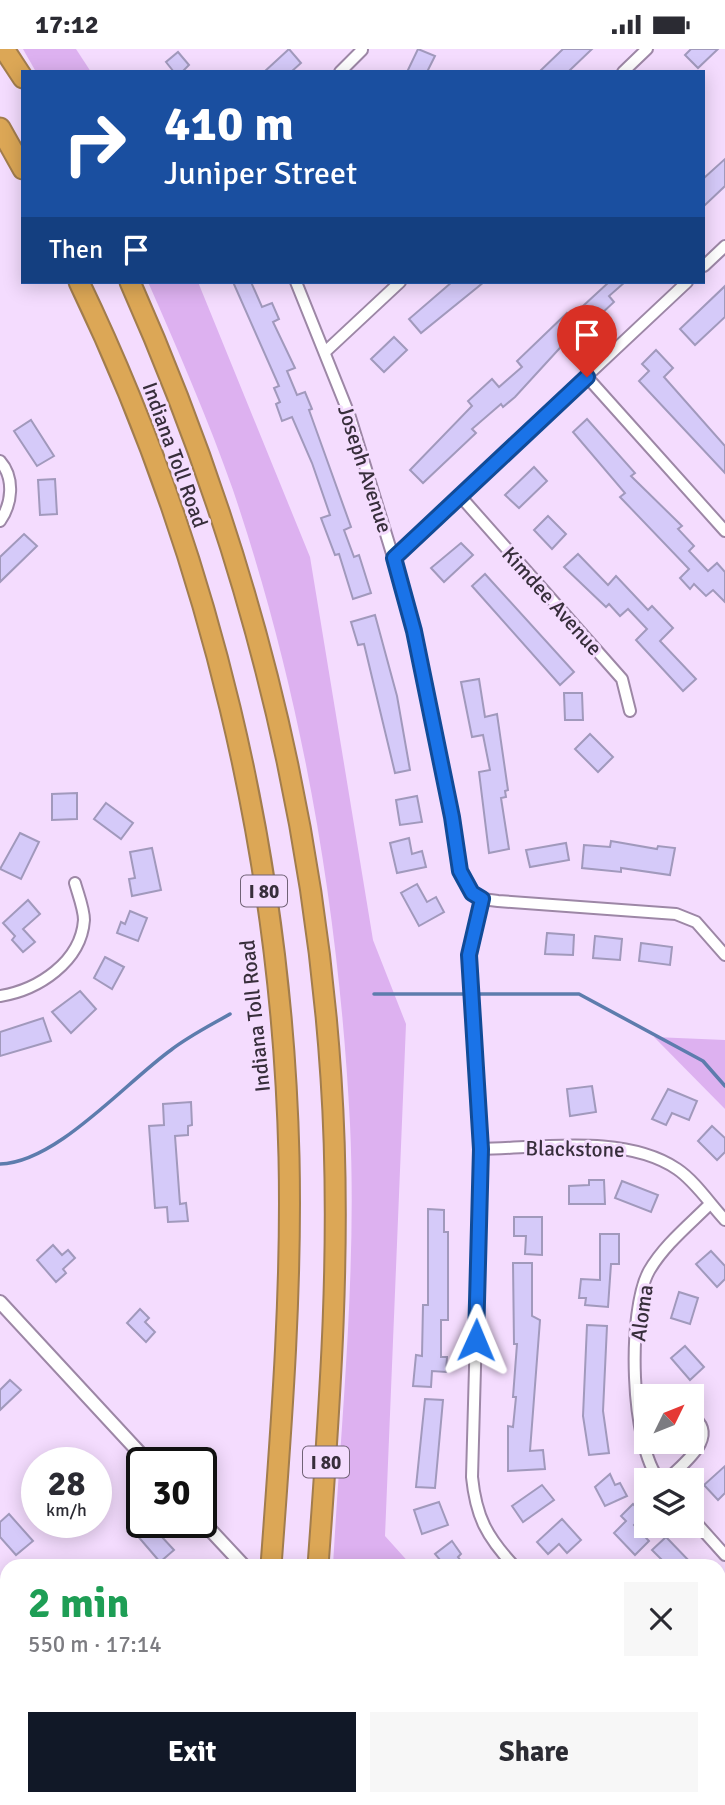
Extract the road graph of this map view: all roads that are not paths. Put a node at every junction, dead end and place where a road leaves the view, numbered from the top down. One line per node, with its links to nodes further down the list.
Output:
1 (5, 49): 6 (highway)
2 (647, 49): 5 (street)
3 (362, 50): 4 (street)
4 (342, 70)
5 (625, 70)
6 (21, 75)
7 (0, 128): 8 (highway)
8 (21, 165)
9 (725, 246): 10 (street)
10 (705, 265)
11 (80, 284): 40 (highway, Indiana Toll Road / I 80)
12 (131, 284): 41 (highway, Indiana Toll Road / I 80)
13 (297, 284): 16 (street, Joseph Avenue)
14 (398, 284): 16 (street)
15 (685, 284): 17 (street)
16 (325, 352): 22 (street, Joseph Avenue)
17 (587, 377): 19 (street); 21 (street)
18 (0, 461): 20 (street)
19 (461, 497): 22 (street); 23 (street, Kimdee Avenue)
20 (0, 521)
21 (725, 531)
22 (394, 558): 25 (street, Joseph Avenue)
23 (630, 711)
24 (75, 883): 27 (street)
25 (482, 899): 26 (street); 28 (street)
26 (725, 955)
27 (0, 996)
28 (481, 1149): 29 (street, Blackstone); 42 (street)
29 (710, 1204): 30 (street, Blackstone); 32 (street, Aloma)
30 (725, 1220)
31 (0, 1303): 33 (street)
32 (641, 1384)
33 (134, 1447)
34 (692, 1454): 35 (street)
35 (679, 1468)
36 (704, 1532): 38 (street)
37 (217, 1537): 39 (street)
38 (725, 1555)
39 (237, 1559)
40 (272, 1559)
41 (319, 1559)
42 (509, 1559)

